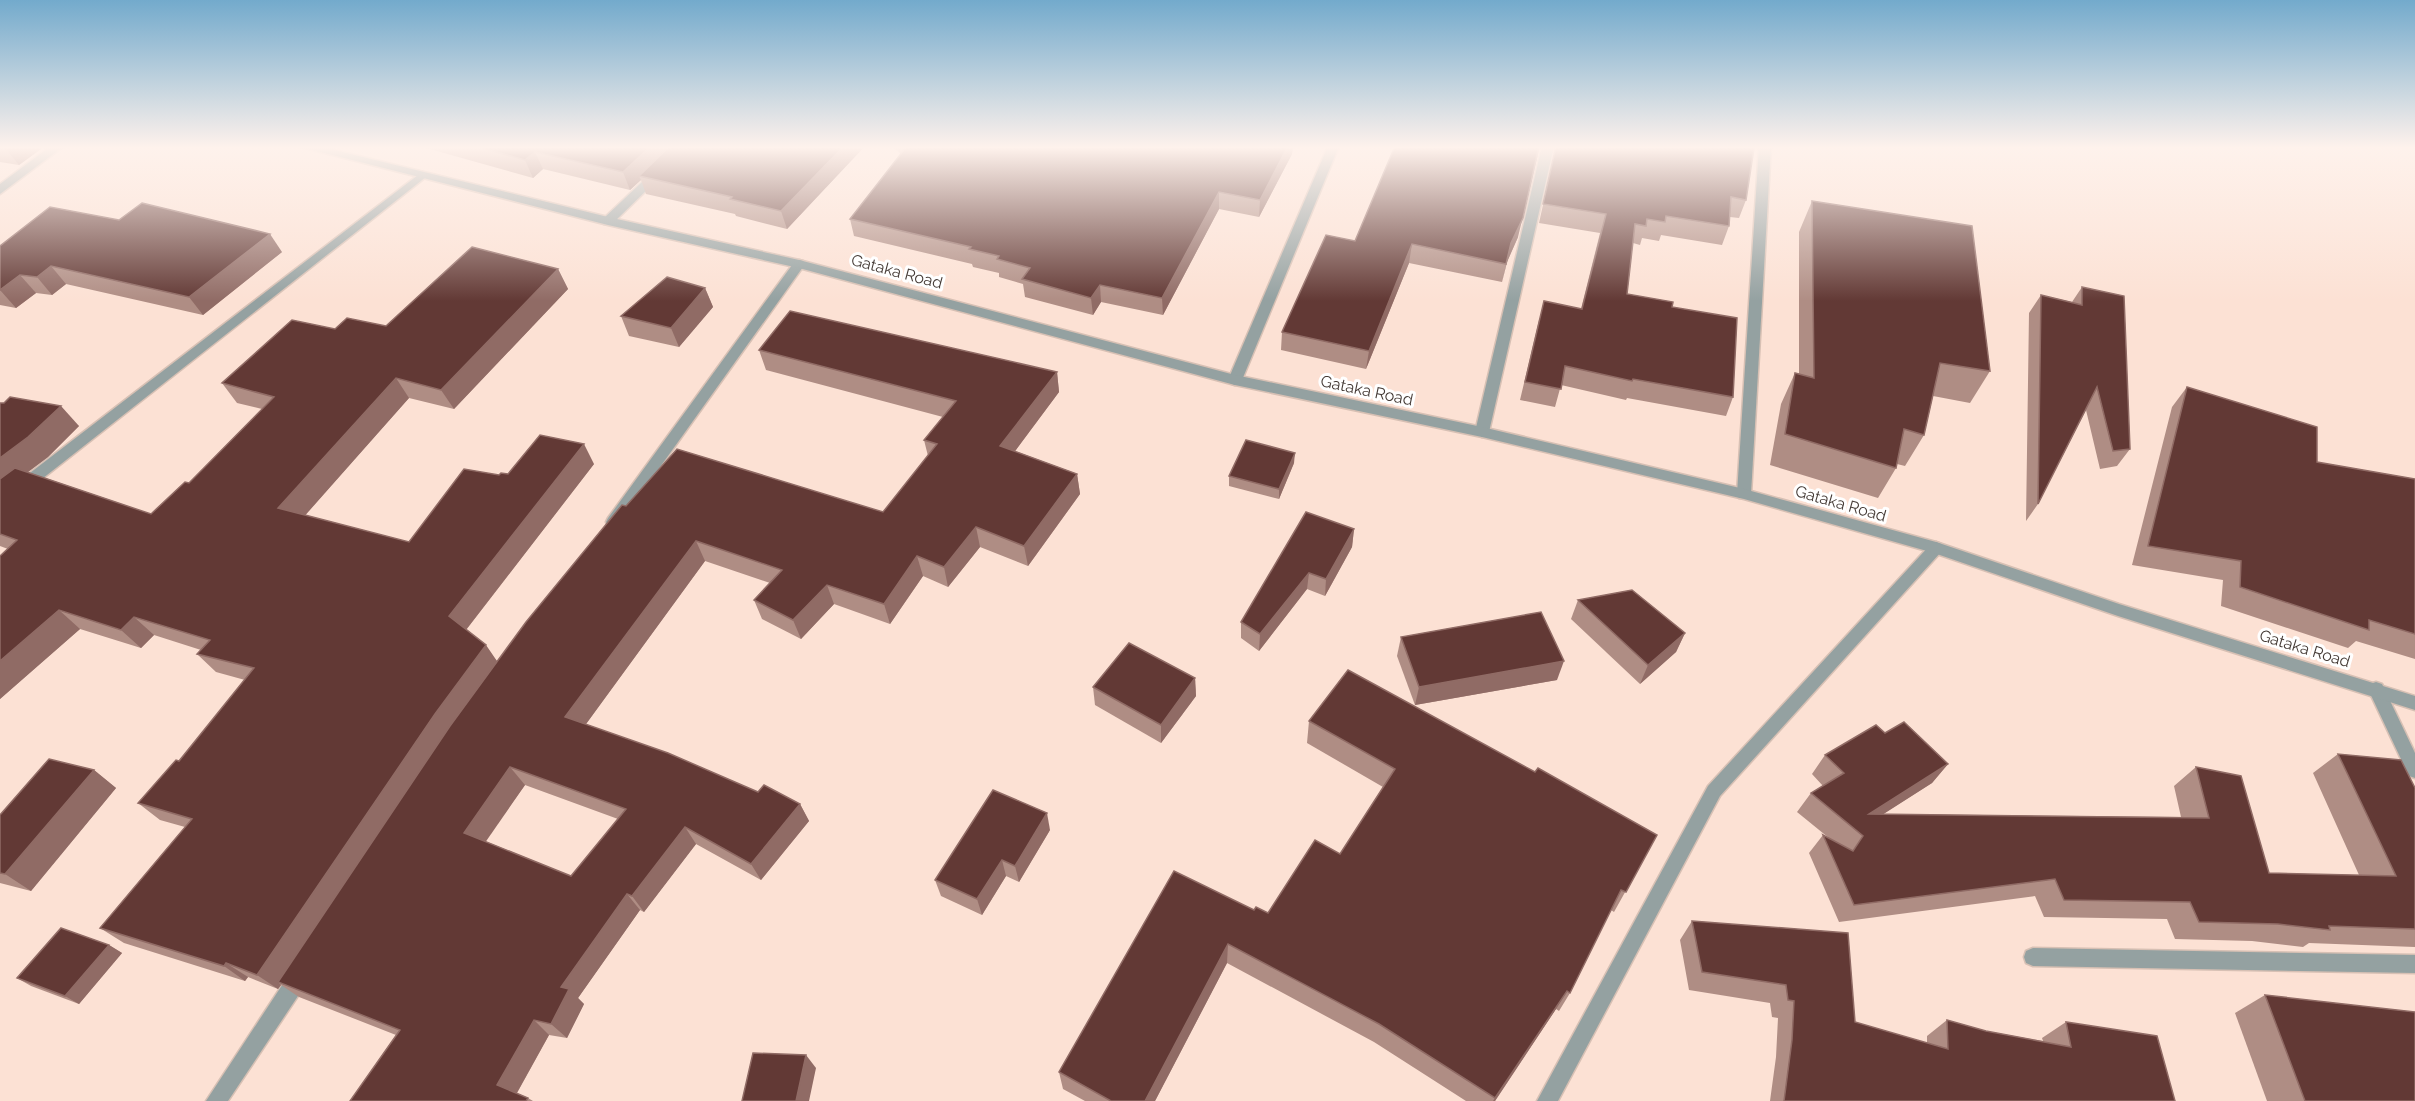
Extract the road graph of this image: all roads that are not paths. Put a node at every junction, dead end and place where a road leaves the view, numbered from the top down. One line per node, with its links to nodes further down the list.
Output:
1 (393, 197): 12 (street)
2 (512, 197): 7 (street, Gataka Road)
3 (633, 197): 7 (street)
4 (1312, 197): 9 (street)
5 (1536, 197): 10 (street)
6 (1762, 197): 11 (street)
7 (608, 221): 8 (street, Gataka Road)
8 (799, 264): 9 (street, Gataka Road); 13 (street)
9 (1235, 380): 10 (street, Gataka Road)
10 (1482, 432): 11 (street, Gataka Road)
11 (1744, 494): 14 (street, Gataka Road)
12 (0, 504)
13 (604, 535)
14 (1936, 548): 15 (street, Gataka Road); 22 (street)
15 (2376, 689): 16 (street, Gataka Road); 17 (street)
16 (2415, 703)
17 (2415, 771)
18 (2033, 957): 20 (street)
19 (308, 963): 21 (street)
20 (2415, 964)
21 (216, 1101)
22 (1547, 1101)

